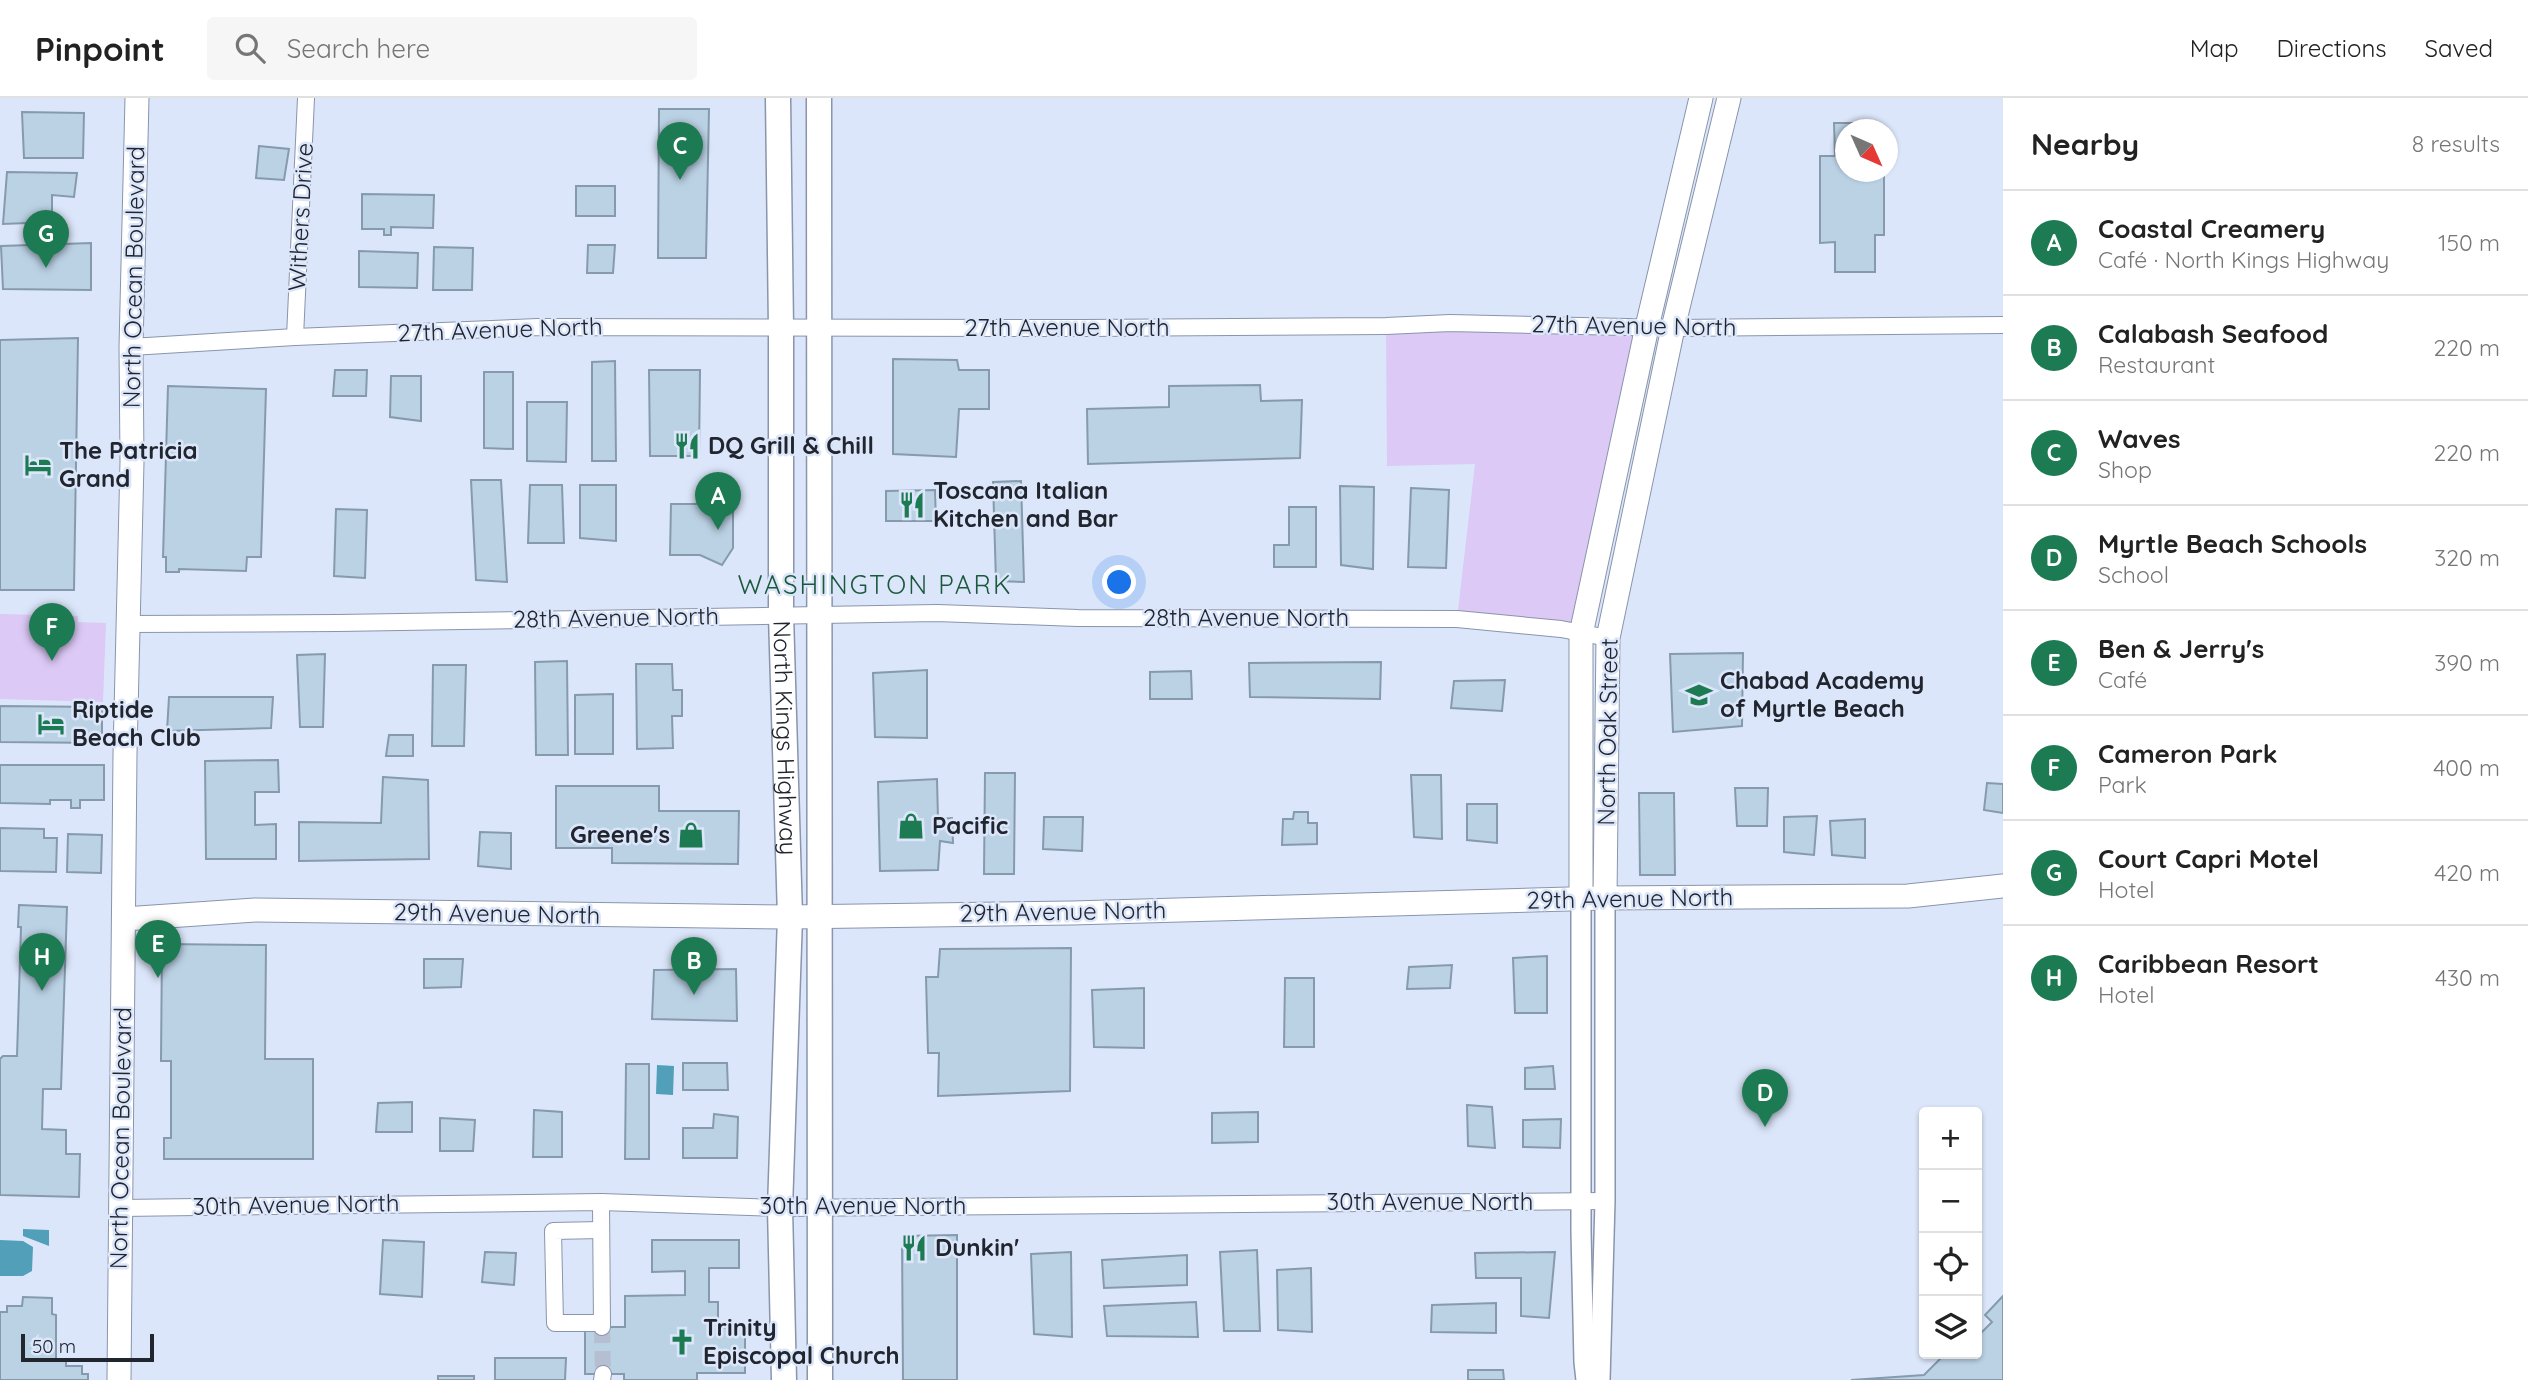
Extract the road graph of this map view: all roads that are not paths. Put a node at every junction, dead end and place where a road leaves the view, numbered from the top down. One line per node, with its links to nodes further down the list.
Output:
1 (137, 98): 13 (main road, North Ocean Boulevard)
2 (306, 98): 12 (street, Withers Drive)
3 (778, 98): 10 (main road, North Kings Highway)
4 (819, 98): 11 (main road, North Kings Highway)
5 (1701, 98): 8 (main road, North Oak Street)
6 (1729, 98): 9 (main road, North Oak Street)
7 (2003, 325): 9 (street, 27th Avenue North)
8 (1647, 327): 9 (street, 27th Avenue North); 11 (street, 27th Avenue North); 17 (main road, North Oak Street)
9 (1673, 328): 18 (main road, North Oak Street)
10 (781, 329): 11 (street, 27th Avenue North); 12 (street, 27th Avenue North); 14 (main road, North Kings Highway)
11 (818, 329): 15 (main road, North Kings Highway)
12 (295, 337): 13 (street, 27th Avenue North)
13 (131, 346): 16 (main road, North Ocean Boulevard)
14 (781, 615): 15 (street, 28th Avenue North); 16 (street, 28th Avenue North); 23 (main road, North Kings Highway)
15 (818, 616): 17 (street, 28th Avenue North); 22 (main road, North Kings Highway)
16 (127, 624): 24 (main road, North Ocean Boulevard)
17 (1581, 634): 18 (street, 28th Avenue North); 21 (main road, North Oak Street)
18 (1608, 638): 20 (main road, North Oak Street)
19 (2003, 886): 20 (main road, 29th Avenue North)
20 (1605, 898): 21 (main road, 29th Avenue North); 25 (street, North Oak Street)
21 (1581, 899): 22 (main road, 29th Avenue North); 27 (street, North Oak Street)
22 (818, 916): 23 (main road, 29th Avenue North); 30 (main road, North Kings Highway)
23 (790, 917): 24 (main road, 29th Avenue North); 29 (main road, North Kings Highway)
24 (124, 919): 28 (main road, North Ocean Boulevard)
25 (1605, 1201): 27 (street, 30th Avenue North); 36 (street, North Oak Street)
26 (601, 1202): 28 (street, 30th Avenue North); 29 (street, 30th Avenue North); 31 (street)
27 (1581, 1202): 30 (street, 30th Avenue North); 35 (street, North Oak Street)
28 (120, 1208): 32 (main road, North Ocean Boulevard)
29 (780, 1208): 30 (street, 30th Avenue North); 33 (main road, North Kings Highway)
30 (819, 1208): 34 (main road, North Kings Highway)
31 (601, 1230): 31 (street)
32 (119, 1380)
33 (784, 1380)
34 (820, 1380)
35 (1586, 1380)
36 (1600, 1380)

